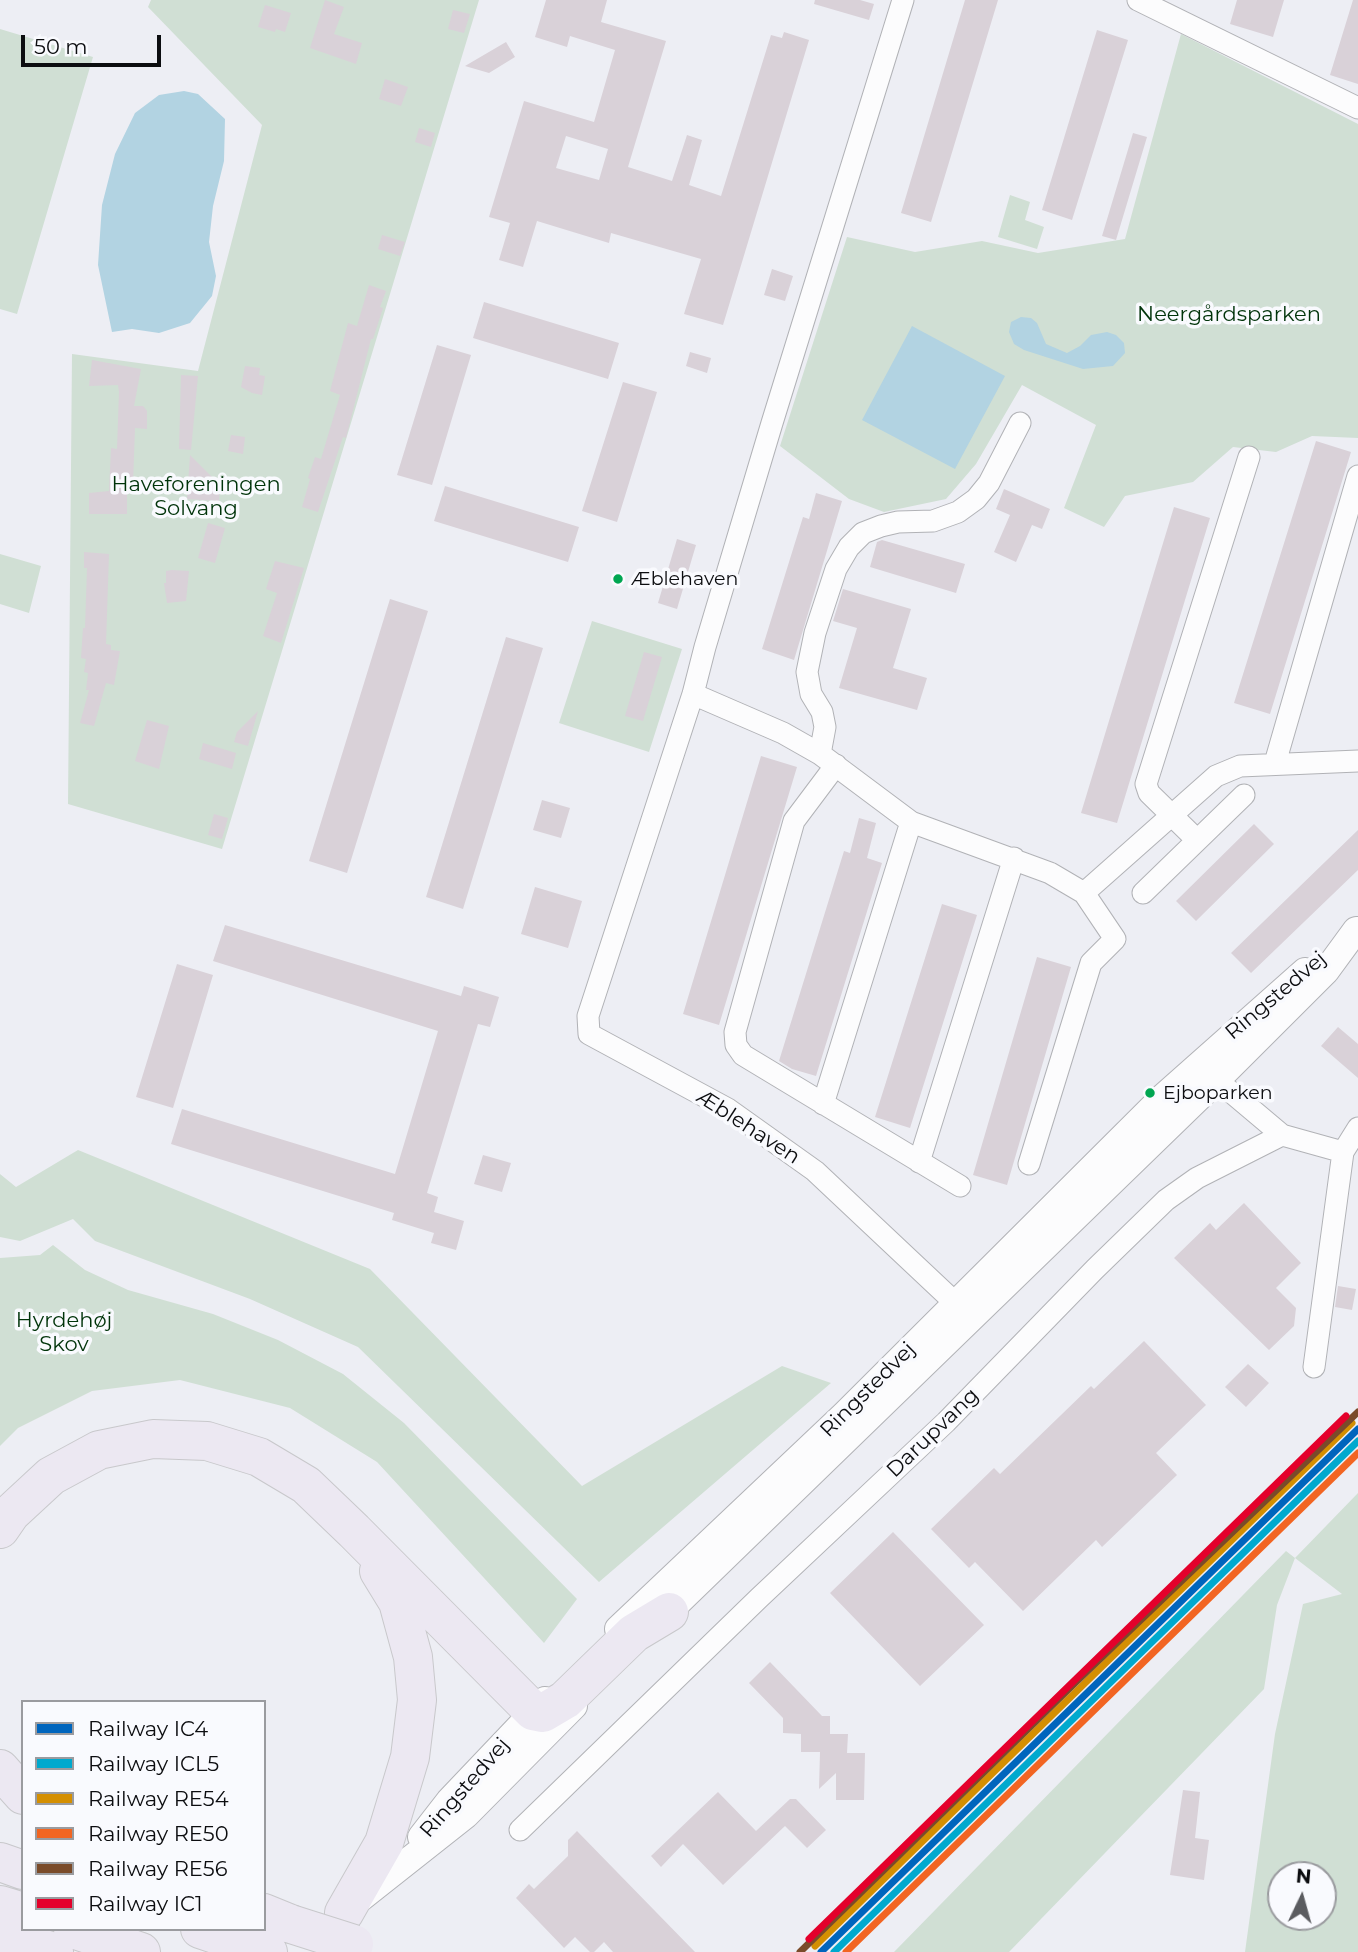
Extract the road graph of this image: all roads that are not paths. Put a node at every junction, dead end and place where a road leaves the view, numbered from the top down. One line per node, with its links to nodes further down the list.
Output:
1 (902, 0): 7 (street, Æblehaven)
2 (1138, 0): 3 (street)
3 (1358, 108)
4 (1020, 423): 8 (street)
5 (1250, 457): 12 (street)
6 (1358, 477): 10 (street)
7 (693, 694): 8 (street); 27 (street, Æblehaven)
8 (828, 759): 13 (street); 20 (street)
9 (1358, 761): 10 (street)
10 (1276, 763): 12 (street)
11 (1244, 795): 14 (street)
12 (1171, 814): 14 (street); 16 (street)
13 (911, 822): 15 (street); 20 (street)
14 (1197, 840): 17 (street)
15 (1014, 858): 16 (street); 24 (street)
16 (1084, 893): 25 (street)
17 (1143, 893)
18 (1357, 929): 19 (street, Ringstedvej)
19 (1208, 1072): 22 (street); 27 (street, Ringstedvej)
20 (823, 1104): 24 (street)
21 (1358, 1128): 23 (street)
22 (1282, 1135): 23 (street); 35 (street, Darupvang)
23 (1343, 1152): 28 (street)
24 (919, 1162): 26 (street)
25 (1029, 1164)
26 (960, 1186)
27 (963, 1310): 31 (street, Ringstedvej); 32 (street, Ringstedvej)
28 (1314, 1367)
29 (0, 1529): 30 (highway)
30 (354, 1531): 32 (highway); 45 (highway)
31 (669, 1612): 32 (highway); 37 (street, Ringstedvej)
32 (533, 1711): 37 (street, Ringstedvej)
33 (0, 1769): 34 (highway)
34 (21, 1793)
35 (520, 1830)
36 (0, 1862): 38 (highway)
37 (398, 1867): 45 (street, Ringstedvej)
38 (21, 1869)
39 (0, 1905): 40 (highway)
40 (21, 1911)
41 (79, 1931): 47 (highway)
42 (224, 1931): 44 (highway)
43 (0, 1935): 46 (highway)
44 (272, 1935): 45 (highway, bridge)
45 (357, 1936)
46 (54, 1952)
47 (141, 1952)

